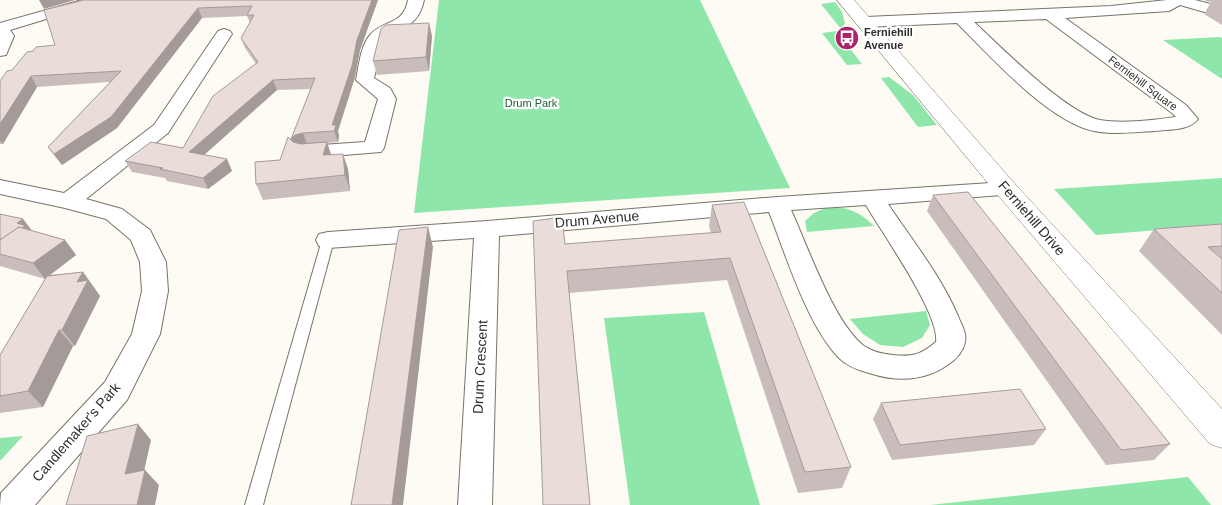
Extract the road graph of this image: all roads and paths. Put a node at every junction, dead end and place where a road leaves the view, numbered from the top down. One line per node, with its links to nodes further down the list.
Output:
1 (102, 0): 11 (street)
2 (416, 0): 15 (street)
3 (845, 0): 10 (main road, Ferniehill Drive)
4 (1125, 0): 6 (street)
5 (1177, 0): 6 (street); 7 (street)
6 (1139, 8): 8 (street)
7 (1222, 12)
8 (1050, 14): 9 (street); 9 (street, Ferniehill Square)
9 (960, 18): 10 (street)
10 (866, 22): 18 (main road, Ferniehill Drive)
11 (0, 29): 13 (street)
12 (224, 34): 20 (street)
13 (0, 51)
14 (395, 146): 15 (street)
15 (374, 148): 16 (street)
16 (307, 152)
17 (0, 187): 20 (street, Candlemaker's Park)
18 (1006, 189): 19 (street, Drum Avenue); 24 (main road, Ferniehill Drive)
19 (873, 198): 21 (street, Drum Avenue); 21 (street)
20 (68, 201): 25 (street, Candlemaker's Park)
21 (777, 204): 22 (street, Drum Avenue)
22 (487, 229): 23 (street, Drum Avenue); 27 (street, Drum Crescent)
23 (328, 240): 26 (lane)
24 (1222, 433)
25 (13, 505)
26 (254, 505)
27 (474, 505)

